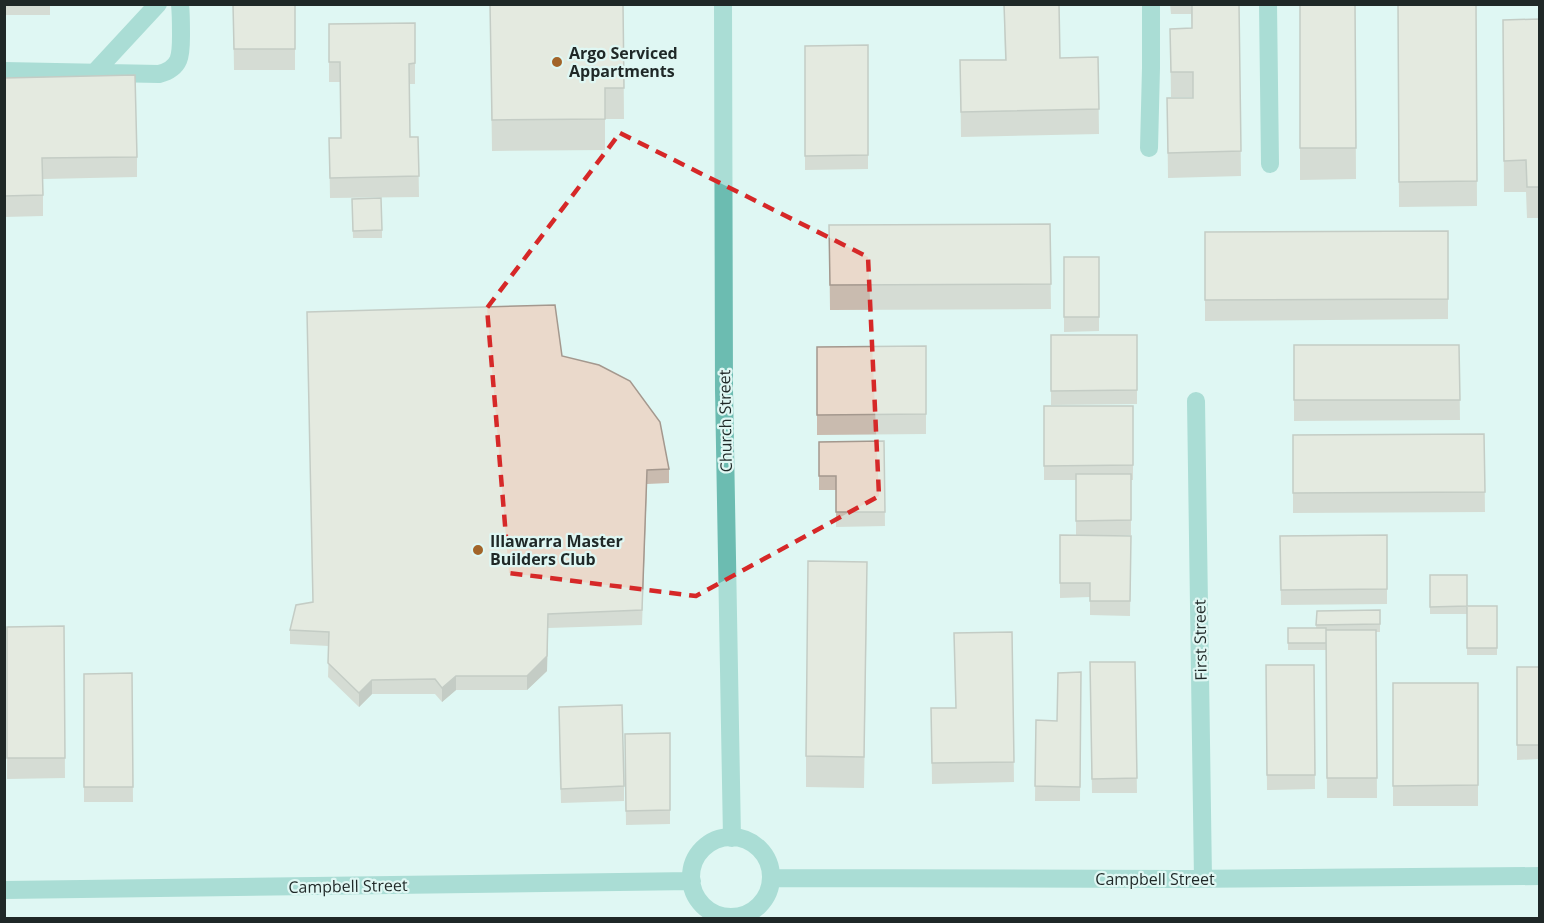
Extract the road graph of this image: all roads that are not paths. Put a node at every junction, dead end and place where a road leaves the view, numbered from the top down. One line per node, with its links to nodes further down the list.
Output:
1 (158, 4): 7 (street)
2 (180, 4): 7 (street)
3 (723, 4): 11 (street, Church Street)
4 (1151, 4): 8 (street)
5 (1269, 4): 9 (street)
6 (4, 71): 7 (street)
7 (94, 72)
8 (1149, 148)
9 (1270, 164)
10 (1196, 401): 14 (street, First Street)
11 (732, 838): 13 (street); 15 (street)
12 (1539, 876): 14 (street, Campbell Street)
13 (771, 878): 14 (street, Campbell Street); 17 (street)
14 (1203, 879)
15 (692, 880): 16 (street, Campbell Street); 17 (street)
16 (4, 890)
17 (732, 917)

